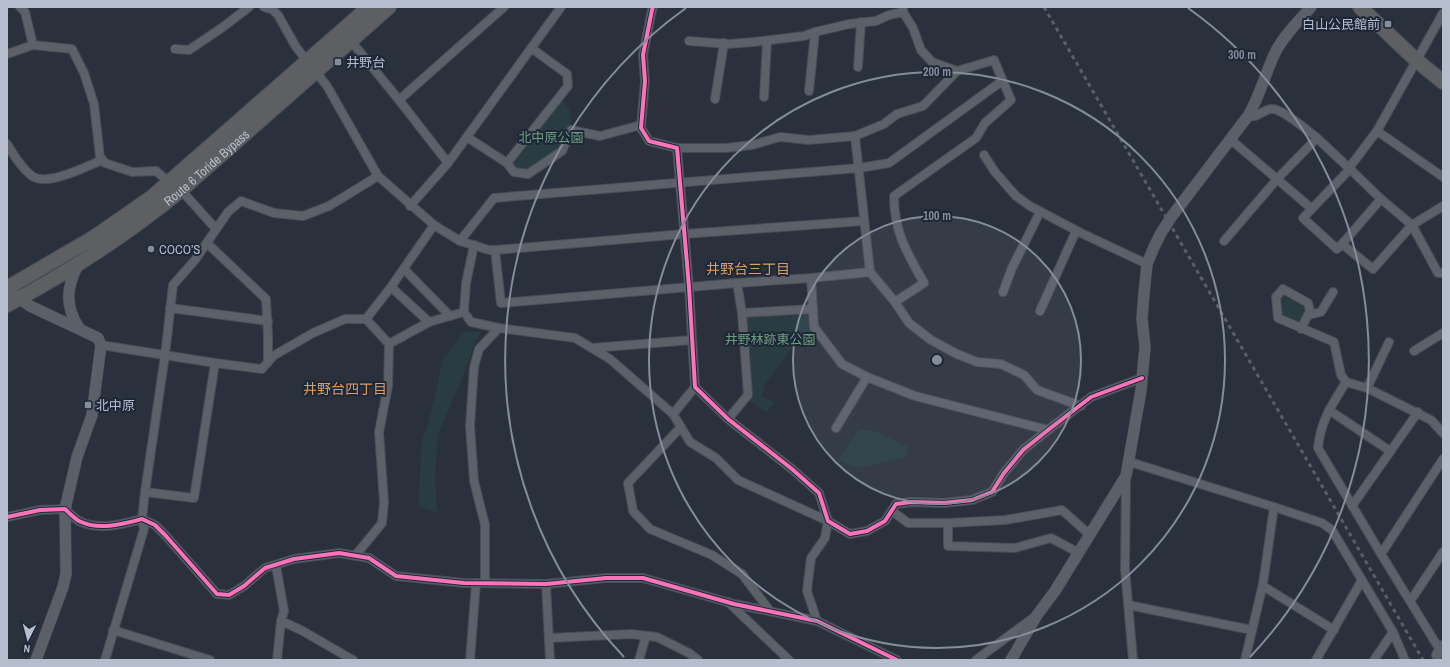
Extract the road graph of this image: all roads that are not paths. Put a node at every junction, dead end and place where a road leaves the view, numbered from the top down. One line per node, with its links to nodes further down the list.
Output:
1 (20, 7): 20 (street)
2 (249, 7): 22 (street)
3 (264, 7): 11 (street)
4 (369, 7): 25 (highway, Route 6 Toride Bypass)
5 (389, 7): 16 (highway, Route 6 Toride Bypass)
6 (504, 7): 33 (street)
7 (561, 7): 21 (street)
8 (654, 7): 35 (street)
9 (1311, 7): 34 (street)
10 (1360, 7): 24 (highway)
11 (274, 8): 25 (street)
12 (903, 10): 14 (street); 27 (street)
13 (1443, 13): 24 (street)
14 (861, 22): 15 (street); 26 (street)
15 (814, 32): 17 (street); 30 (street)
16 (351, 41): 25 (highway, Route 6 Toride Bypass); 33 (street)
17 (767, 41): 19 (street); 31 (street)
18 (689, 42): 19 (street)
19 (724, 43): 32 (street)
20 (34, 45): 23 (street); 44 (street)
21 (531, 48): 38 (street); 46 (street)
22 (175, 49)
23 (7, 54)
24 (1416, 60): 29 (highway); 36 (street)
25 (312, 67): 49 (street); 52 (highway, Route 6 Toride Bypass); 54 (highway, Route 6 Toride Bypass)
26 (858, 67)
27 (958, 71): 28 (street); 37 (street)
28 (1002, 82): 47 (street); 85 (street)
29 (1443, 82)
30 (809, 91)
31 (764, 97)
32 (715, 99)
33 (399, 100): 45 (street)
34 (1248, 116): 39 (street); 40 (street)
35 (641, 125): 42 (street); 46 (street)
36 (1377, 130): 48 (street); 50 (street)
37 (855, 136): 42 (street); 47 (street)
38 (467, 137): 45 (street); 46 (street)
39 (1317, 138): 48 (street); 51 (street)
40 (1230, 139): 51 (street); 72 (street)
41 (7, 144): 44 (street)
42 (677, 148): 53 (street)
43 (984, 155): 59 (street)
44 (102, 160): 52 (street)
45 (448, 163): 56 (street)
46 (507, 163)
47 (859, 168): 53 (street); 60 (street)
48 (1349, 168): 55 (street); 58 (street)
49 (378, 176): 56 (street); 63 (street)
50 (1443, 177)
51 (1278, 178): 58 (street); 67 (street)
52 (169, 182): 81 (highway, Route 6 Toride Bypass)
53 (679, 182): 65 (street); 66 (street)
54 (181, 190): 63 (street); 73 (highway, Route 6 Toride Bypass)
55 (1381, 199): 62 (street); 69 (street)
56 (410, 206): 61 (street)
57 (1443, 206): 62 (street)
58 (1311, 208): 69 (street)
59 (1040, 212): 64 (street); 82 (street)
60 (864, 221): 65 (street); 75 (street)
61 (434, 225): 66 (street); 74 (street)
62 (1412, 225): 69 (street); 76 (street)
63 (216, 229): 68 (street)
64 (1076, 231): 72 (street); 88 (street)
65 (684, 234): 71 (street); 80 (street)
66 (460, 241): 70 (street)
67 (1224, 241)
68 (208, 244): 86 (street); 94 (street)
69 (1342, 244)
70 (474, 245): 71 (street); 89 (street)
71 (495, 250): 80 (street)
72 (1147, 264): 110 (street)
73 (78, 265): 84 (highway, Route 6 Toride Bypass); 97 (street)
74 (404, 268): 79 (street); 92 (street)
75 (870, 272): 77 (street); 85 (street)
76 (1443, 274)
77 (811, 278): 78 (street); 87 (street)
78 (737, 283): 80 (street); 90 (street)
79 (391, 287): 93 (street); 95 (street)
80 (689, 287): 100 (street)
81 (7, 289): 84 (street)
82 (1003, 292)
83 (1333, 292): 91 (street)
84 (13, 302): 97 (street)
85 (895, 302): 114 (street)
86 (170, 308): 94 (street); 106 (street)
87 (813, 309): 90 (street); 109 (street)
88 (1040, 311)
89 (464, 312): 92 (street); 96 (street)
90 (742, 313): 118 (street)
91 (1308, 315): 98 (street); 98 (street)
92 (450, 316): 95 (street)
93 (366, 319): 102 (street); 107 (street)
94 (268, 321): 107 (street)
95 (429, 322): 102 (street)
96 (499, 328): 104 (street); 144 (street)
97 (80, 329): 103 (street)
98 (1301, 329): 111 (street)
99 (1443, 333): 105 (street)
100 (692, 340): 104 (street); 112 (street)
101 (1389, 342): 113 (street)
102 (389, 344): 140 (street)
103 (101, 345): 106 (street); 130 (street)
104 (592, 348): 117 (street)
105 (1414, 352)
106 (165, 355): 108 (street); 127 (street)
107 (268, 362): 108 (street)
108 (215, 363): 127 (street)
109 (867, 377): 120 (street); 121 (street)
110 (1142, 378): 114 (street); 125 (street)
111 (1346, 382): 113 (street); 115 (street)
112 (695, 388): 117 (street); 118 (street)
113 (1367, 388): 116 (street)
114 (1081, 406): 121 (street)
115 (1329, 410): 123 (street); 128 (street)
116 (1418, 412): 122 (street); 123 (street)
117 (673, 414): 119 (street)
118 (728, 419): 134 (street)
119 (681, 427): 134 (street); 150 (street)
120 (836, 428)
121 (1048, 430): 131 (street)
122 (1443, 433)
123 (1390, 451): 128 (street)
124 (1443, 459): 139 (street)
125 (1130, 462): 126 (street); 129 (street)
126 (1126, 476): 136 (street); 149 (street)
127 (145, 492): 133 (street)
128 (1352, 506): 139 (street)
129 (1274, 507): 142 (street); 146 (street)
130 (64, 509): 132 (street); 133 (street); 161 (street)
131 (892, 511): 134 (street); 135 (street)
132 (7, 517)
133 (142, 519): 141 (street); 154 (street)
134 (828, 521): 153 (street)
135 (948, 523): 136 (street); 138 (street)
136 (1090, 535): 138 (street)
137 (1443, 552): 148 (street)
138 (1079, 553): 151 (street)
139 (1381, 554): 148 (street)
140 (354, 556): 141 (street); 143 (street)
141 (276, 566): 152 (street)
142 (1362, 580): 156 (street); 157 (street)
143 (476, 583): 144 (street); 166 (street)
144 (485, 583): 145 (street)
145 (546, 584): 147 (street); 159 (street)
146 (1263, 586): 155 (street); 156 (street)
147 (726, 600): 150 (street); 170 (street)
148 (1410, 600): 160 (street)
149 (1128, 605): 155 (street); 174 (street)
150 (770, 611): 153 (street)
151 (1037, 615): 172 (street); 173 (street)
152 (281, 621): 164 (street); 165 (street)
153 (817, 621): 171 (street)
154 (112, 630): 162 (street); 163 (street)
155 (1252, 630): 175 (street)
156 (1334, 630): 176 (street)
157 (1393, 632): 177 (street); 178 (street)
158 (646, 636): 159 (street); 168 (street); 169 (street)
159 (550, 638): 167 (street)
160 (1440, 650)
161 (36, 660)
162 (105, 660)
163 (210, 660)
164 (277, 660)
165 (353, 660)
166 (470, 660)
167 (550, 660)
168 (639, 660)
169 (698, 660)
170 (789, 660)
171 (897, 660)
172 (976, 660)
173 (1011, 660)
174 (1133, 660)
175 (1245, 660)
176 (1316, 660)
177 (1374, 660)
178 (1405, 660)

